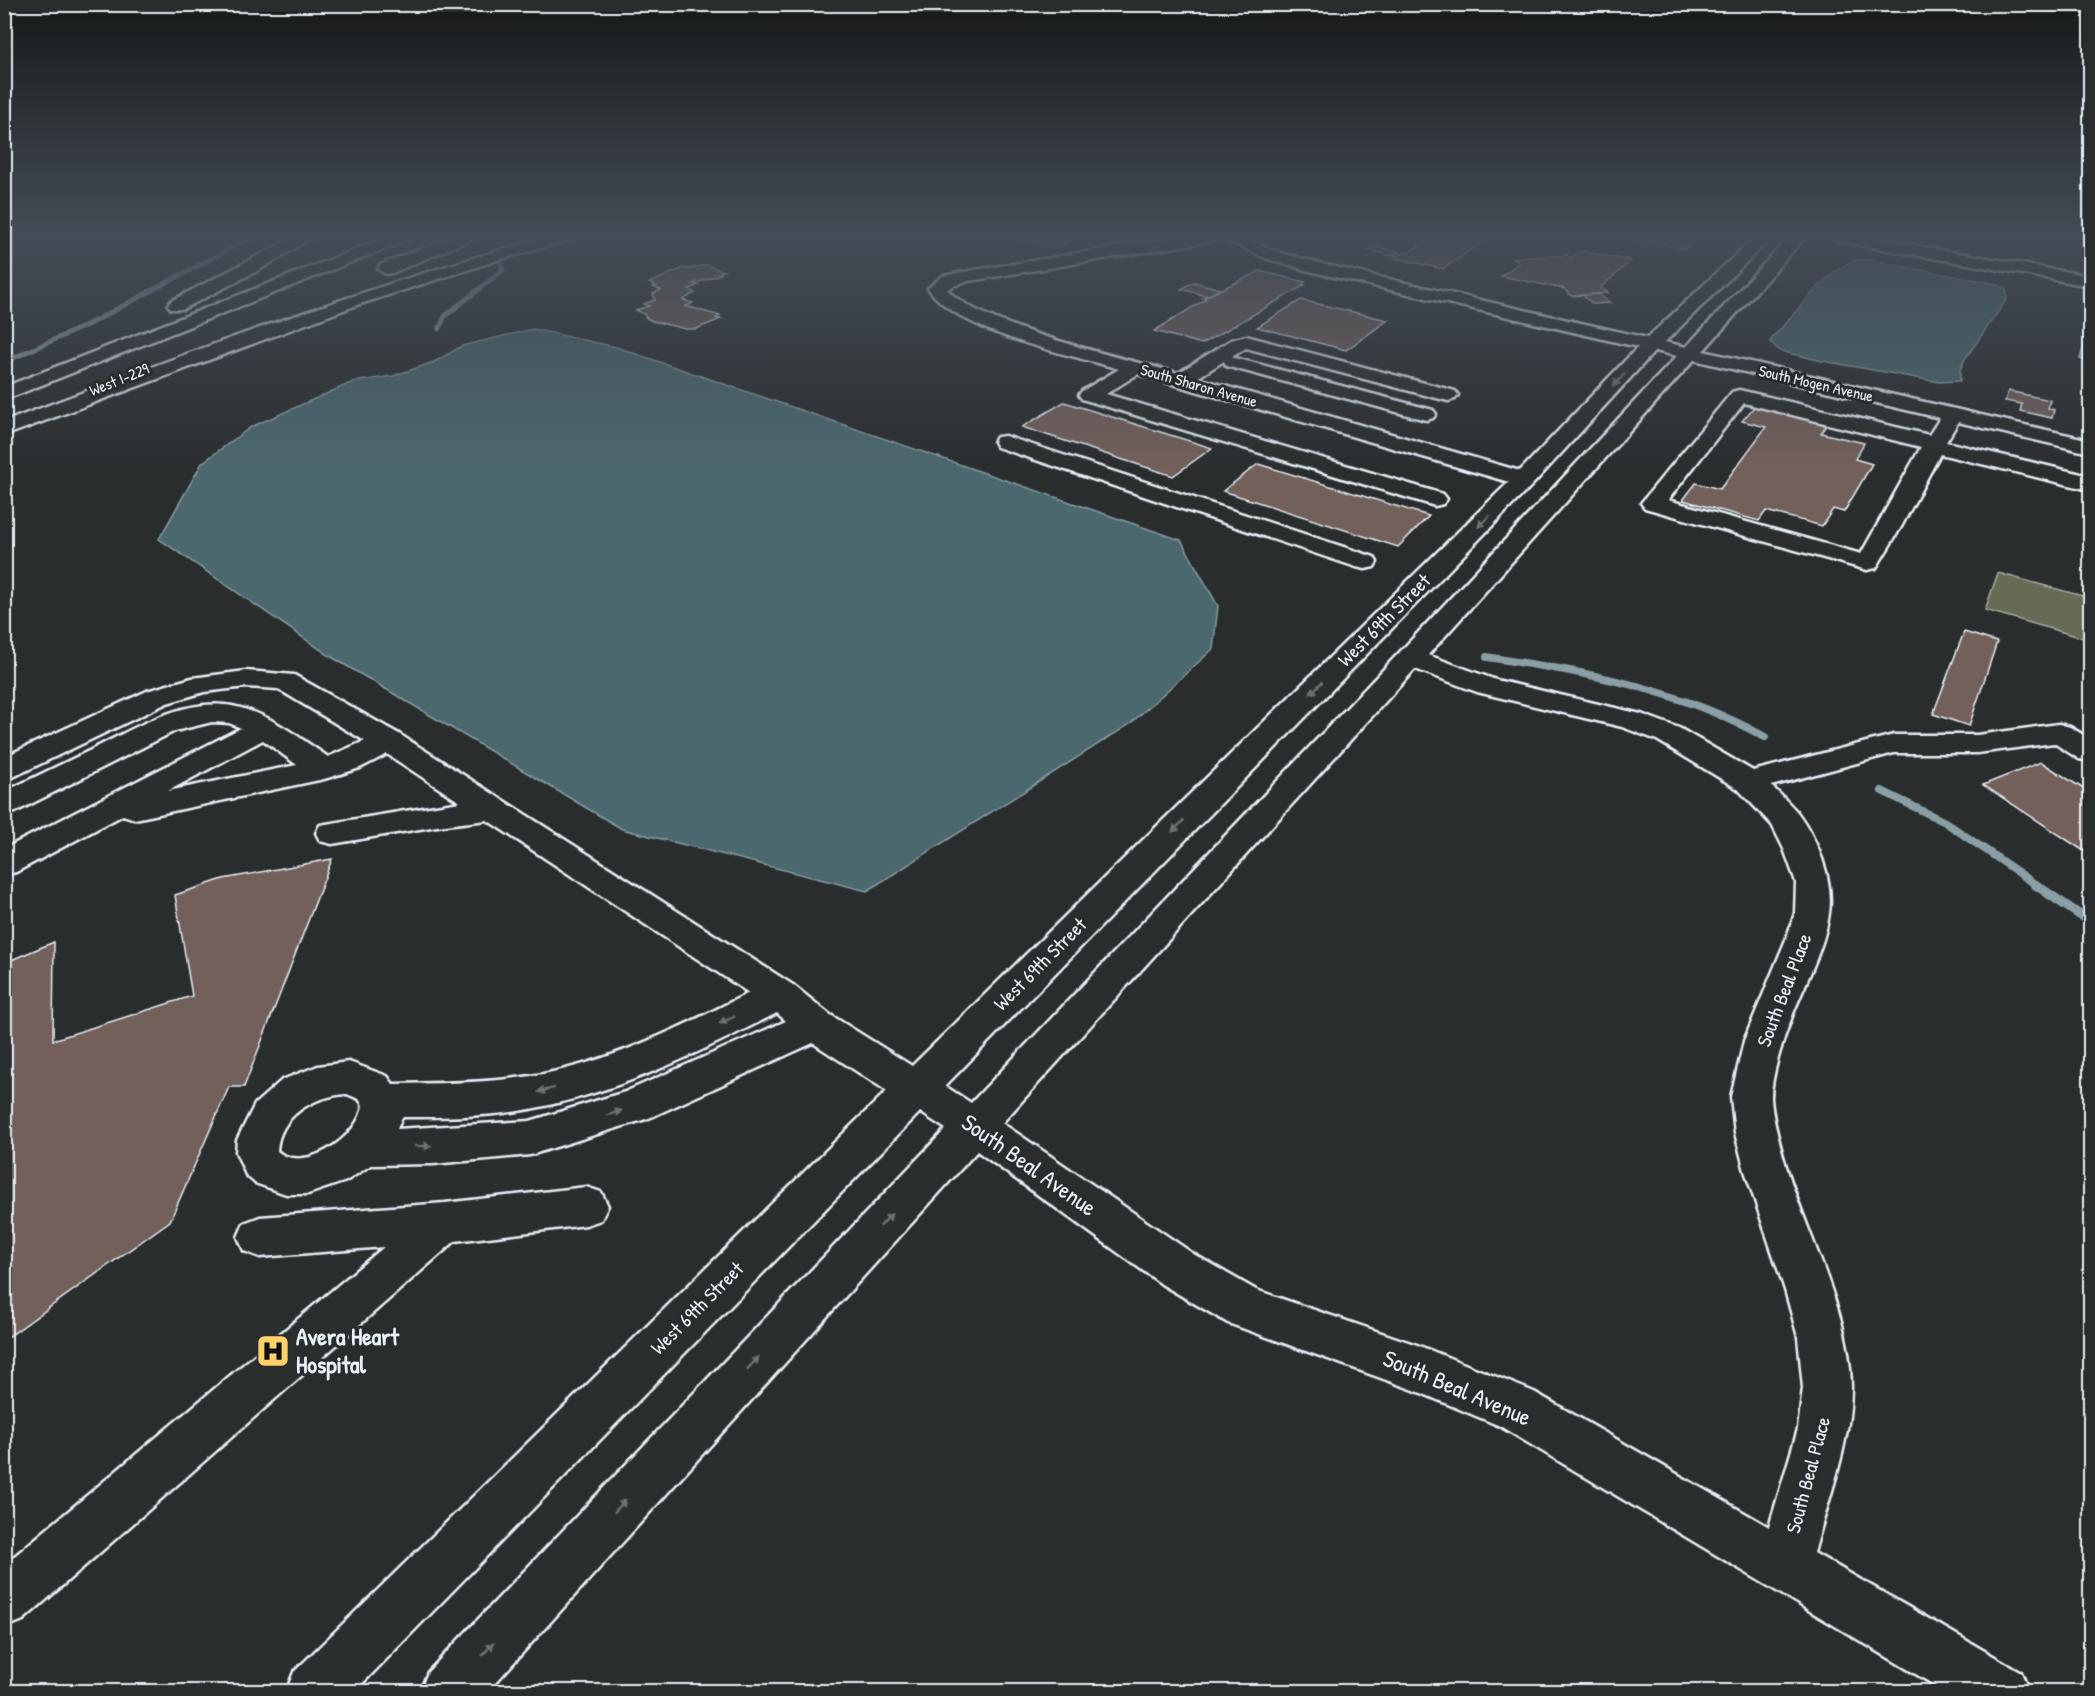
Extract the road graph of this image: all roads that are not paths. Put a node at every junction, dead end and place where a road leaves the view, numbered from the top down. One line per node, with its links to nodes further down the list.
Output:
1 (156, 315): 14 (main road)
2 (204, 315): 15 (main road, West I-229)
3 (276, 315): 19 (main road, West I-229)
4 (315, 315): 19 (main road)
5 (973, 315): 12 (main road, South Sharon Avenue)
6 (1521, 315): 9 (main road, South Mogen Avenue)
7 (1682, 315): 9 (main road, West 69th Street)
8 (1725, 315): 10 (main road)
9 (1651, 345): 10 (main road, South Mogen Avenue); 23 (main road, West 69th Street, one-way to 23)
10 (1689, 354): 18 (main road, South Mogen Avenue); 27 (main road)
11 (1217, 357): 13 (main road); 16 (main road); 17 (main road)
12 (1136, 367): 13 (main road, South Sharon Avenue); 25 (main road)
13 (1181, 380): 23 (main road, South Sharon Avenue)
14 (4, 381)
15 (4, 394)
16 (1448, 395)
17 (1426, 414)
18 (1953, 414): 21 (main road); 22 (main road, South Mogen Avenue)
19 (4, 428)
20 (1005, 442): 26 (main road)
21 (1932, 444): 21 (main road); 24 (main road)
22 (2091, 446)
23 (1525, 479): 41 (main road, West 69th Street, one-way to 41)
24 (2091, 483)
25 (1435, 499)
26 (1365, 562)
27 (1410, 658): 33 (main road, South Beal Place); 43 (main road)
28 (262, 728): 32 (main road); 34 (main road); 36 (main road)
29 (388, 741): 31 (main road, South Beal Avenue); 32 (main road); 35 (main road, South Beal Avenue)
30 (2091, 752): 33 (main road)
31 (4, 769)
32 (324, 769): 36 (main road)
33 (1749, 782): 48 (main road, South Beal Place)
34 (4, 806)
35 (490, 809): 37 (main road); 39 (main road, South Beal Avenue)
36 (98, 815): 38 (main road)
37 (332, 833)
38 (4, 864)
39 (780, 995): 40 (main road, South Beal Avenue); 42 (main road, one-way to 42)
40 (816, 1025): 41 (main road, South Beal Avenue); 44 (main road, one-way to 40)
41 (916, 1088): 43 (main road, South Beal Avenue); 50 (main road, West 69th Street)
42 (383, 1101): 44 (main road); 44 (main road)
43 (974, 1126): 48 (main road, South Beal Avenue); 51 (main road, one-way to 43)
44 (365, 1147)
45 (586, 1206): 46 (main road)
46 (445, 1223): 47 (main road); 49 (main road)
47 (260, 1237)
48 (1784, 1564): 52 (main road, South Beal Avenue)
49 (4, 1601)
50 (314, 1692)
51 (448, 1692)
52 (2001, 1692)

